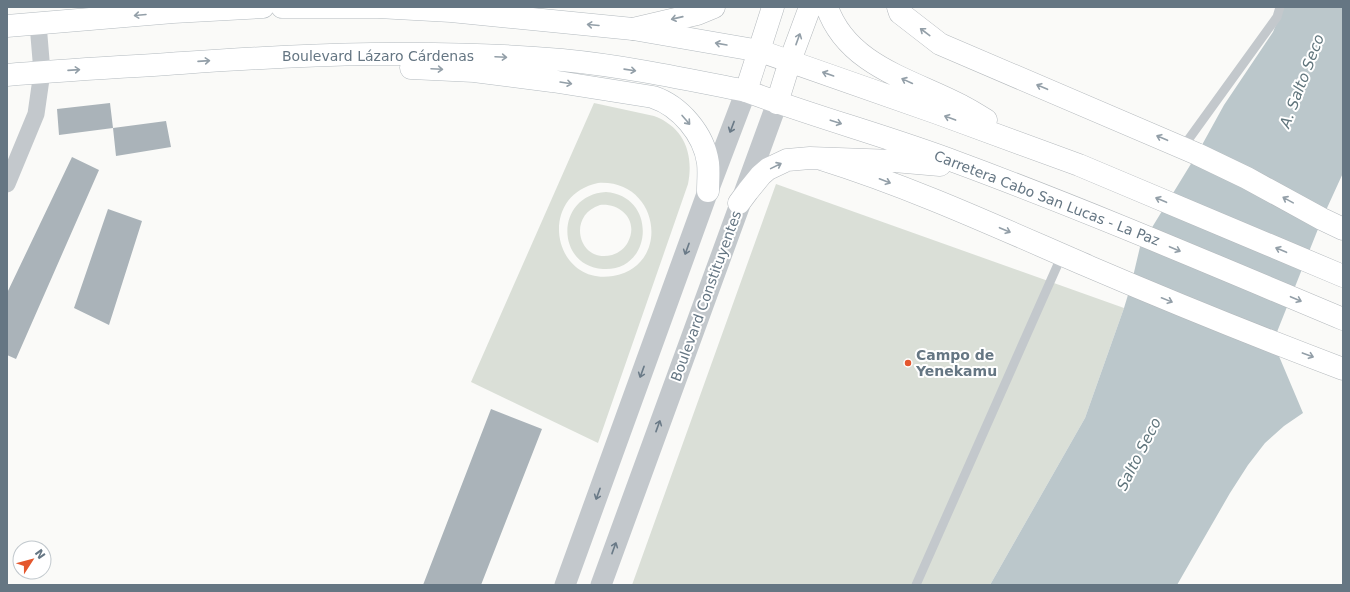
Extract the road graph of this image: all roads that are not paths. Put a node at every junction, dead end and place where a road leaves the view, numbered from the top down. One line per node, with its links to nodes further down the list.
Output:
1 (263, 7): 9 (main road, one-way to 9)
2 (282, 7): 11 (main road, one-way to 2)
3 (714, 7): 11 (main road, one-way to 11)
4 (773, 7): 12 (main road)
5 (810, 7): 14 (main road, Boulevard Constituyentes, one-way to 5)
6 (827, 7): 20 (main road, one-way to 6)
7 (1280, 7): 19 (lane)
8 (900, 9): 19 (main road, one-way to 8)
9 (38, 24): 10 (main road); 15 (street)
10 (7, 26)
11 (633, 28): 12 (main road, one-way to 11)
12 (760, 51): 14 (main road); 17 (main road)
13 (272, 57): 15 (main road, Boulevard Lázaro Cárdenas, one-way to 13); 17 (main road, Boulevard Lázaro Cárdenas, one-way to 17); 24 (main road, one-way to 24)
14 (790, 61): 18 (main road, Boulevard Constituyentes); 20 (main road, one-way to 14)
15 (42, 72): 16 (main road, Boulevard Lázaro Cárdenas); 23 (street)
16 (7, 75)
17 (746, 91): 18 (main road, Carretera Cabo San Lucas - La Paz); 24 (street, one-way to 24)
18 (777, 103): 22 (main road, Carretera Cabo San Lucas - La Paz, one-way to 22); 25 (street, Boulevard Constituyentes)
19 (1183, 147): 26 (main road, one-way to 19)
20 (1041, 151): 28 (main road, one-way to 20)
21 (821, 159): 22 (main road); 25 (main road, one-way to 21); 27 (main road, one-way to 27)
22 (1006, 181): 29 (main road, Carretera Cabo San Lucas - La Paz, one-way to 29)
23 (7, 184)
24 (708, 191): 31 (street, one-way to 31)
25 (739, 203): 32 (street, Boulevard Constituyentes, one-way to 25)
26 (1343, 230)
27 (1062, 255): 30 (main road, one-way to 30); 33 (lane)
28 (1343, 276)
29 (1343, 319)
30 (1343, 368)
31 (565, 585)
32 (600, 585)
33 (916, 585)

